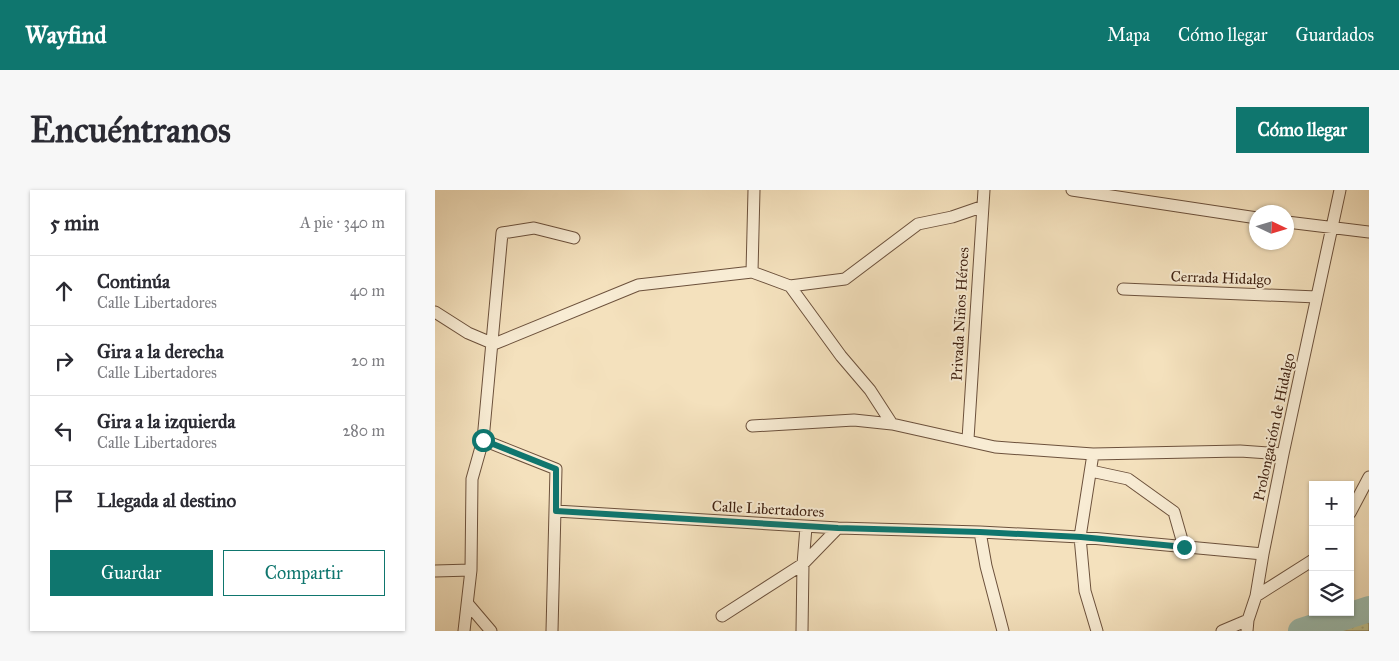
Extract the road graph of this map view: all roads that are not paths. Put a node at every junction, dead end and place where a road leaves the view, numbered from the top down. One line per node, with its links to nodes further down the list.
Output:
1 (754, 190): 11 (street)
2 (984, 190): 5 (street, Privada Niños Héroes)
3 (1072, 190): 6 (street)
4 (1340, 190): 8 (street, Prolongación de Hidalgo)
5 (981, 207): 12 (street); 20 (street, Privada Niños Héroes)
6 (1249, 217)
7 (1294, 223): 8 (street)
8 (1333, 229): 9 (street); 14 (street, Prolongación de Hidalgo)
9 (1369, 232)
10 (574, 238): 16 (street)
11 (752, 272): 12 (street); 16 (street)
12 (790, 286): 17 (street)
13 (1123, 289): 14 (street, Cerrada Hidalgo)
14 (1317, 297): 22 (street, Prolongación de Hidalgo)
15 (435, 312): 16 (street)
16 (494, 344): 19 (street)
17 (892, 424): 18 (street); 20 (street)
18 (752, 426)
19 (483, 440): 26 (street); 35 (street)
20 (968, 440): 21 (street)
21 (1093, 454): 22 (street); 23 (street)
22 (1283, 454): 32 (street, Prolongación de Hidalgo)
23 (1091, 471): 30 (street); 31 (street)
24 (1369, 477): 25 (street)
25 (1354, 505)
26 (556, 511): 27 (street, Calle Libertadores); 43 (street)
27 (806, 526): 28 (street, Calle Libertadores); 34 (street)
28 (838, 528): 29 (street, Calle Libertadores); 34 (street)
29 (980, 532): 30 (street, Calle Libertadores); 45 (street)
30 (1081, 537): 31 (street, Calle Libertadores); 46 (street)
31 (1184, 547): 32 (street, Calle Libertadores)
32 (1263, 554): 37 (street, Prolongación de Hidalgo)
33 (1309, 563): 37 (street)
34 (803, 564): 39 (street); 44 (street)
35 (471, 570): 36 (street); 38 (street)
36 (435, 571)
37 (1256, 596): 40 (street, Prolongación de Hidalgo)
38 (467, 604): 41 (street); 42 (street)
39 (722, 616)
40 (1247, 625): 47 (street)
41 (464, 631)
42 (491, 631)
43 (552, 631)
44 (802, 631)
45 (1003, 631)
46 (1097, 631)
47 (1223, 631)

